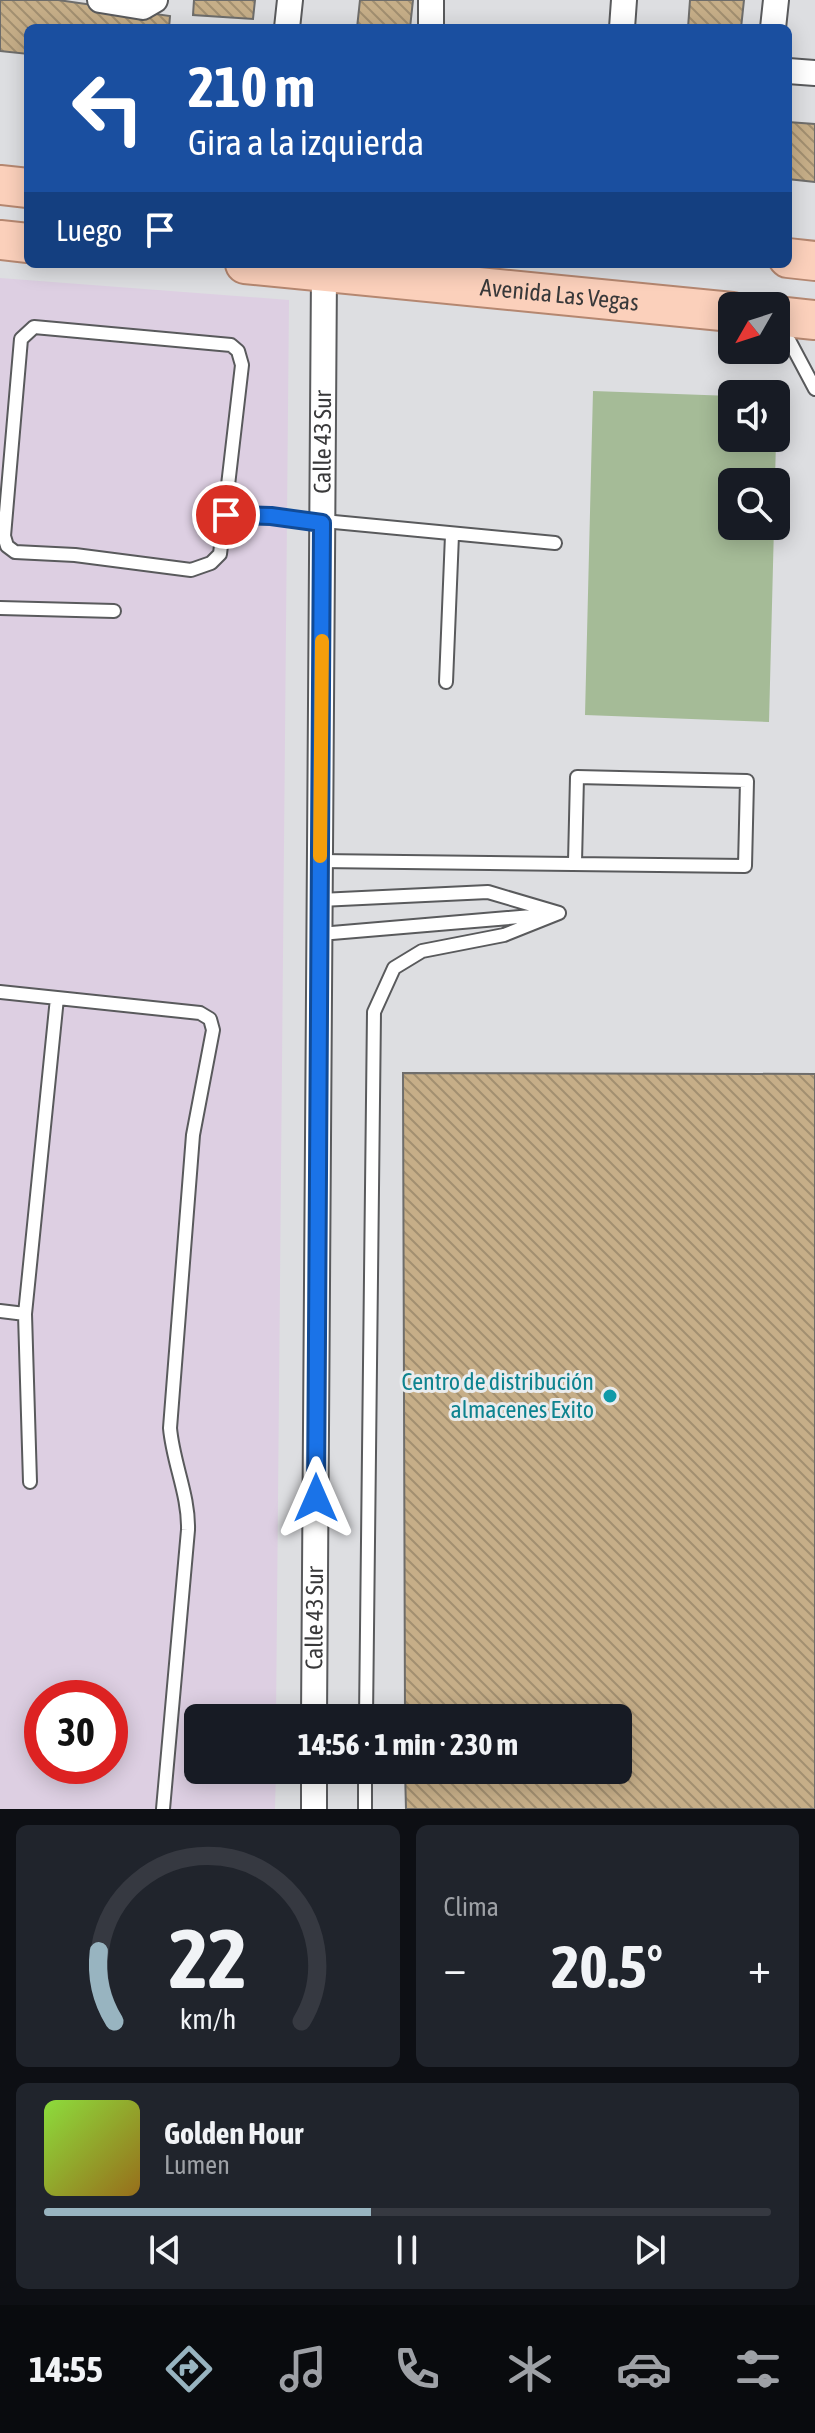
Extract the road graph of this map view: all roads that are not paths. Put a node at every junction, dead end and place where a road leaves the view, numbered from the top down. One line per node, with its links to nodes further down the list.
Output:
1 (100, 0): 2 (street)
2 (155, 0)
3 (290, 0): 7 (street)
4 (431, 0): 8 (street)
5 (624, 0): 9 (street)
6 (776, 0): 10 (street)
7 (287, 24)
8 (431, 24)
9 (622, 24)
10 (773, 24)
11 (792, 71): 12 (street)
12 (815, 73)
13 (0, 185): 14 (main road)
14 (24, 188)
15 (0, 240): 16 (main road)
16 (24, 243)
17 (792, 258): 18 (main road)
18 (815, 261)
19 (284, 268): 20 (main road, Avenida Las Vegas)
20 (324, 272): 21 (main road, Avenida Las Vegas); 27 (street, Calle 43 Sur)
21 (718, 311)
22 (790, 317): 23 (main road)
23 (815, 320)
24 (790, 342): 25 (lane)
25 (815, 389)
26 (226, 515): 26 (lane); 27 (lane)
27 (322, 523): 28 (lane); 33 (street, Calle 43 Sur)
28 (452, 535): 29 (lane); 32 (lane)
29 (555, 543)
30 (0, 608): 31 (lane)
31 (114, 611)
32 (446, 682)
33 (320, 861): 34 (lane); 35 (street, Calle 43 Sur)
34 (575, 862): 34 (lane)
35 (320, 900): 36 (lane); 37 (street, Calle 43 Sur)
36 (559, 913): 37 (lane); 44 (lane)
37 (320, 934): 43 (street, Calle 43 Sur)
38 (0, 992): 39 (lane)
39 (57, 998): 41 (lane); 47 (lane)
40 (0, 1311): 41 (lane)
41 (25, 1314): 42 (lane)
42 (30, 1482)
43 (314, 1704)
44 (366, 1704)
45 (314, 1784): 48 (street)
46 (365, 1784): 49 (lane)
47 (163, 1809)
48 (314, 1809)
49 (365, 1809)

